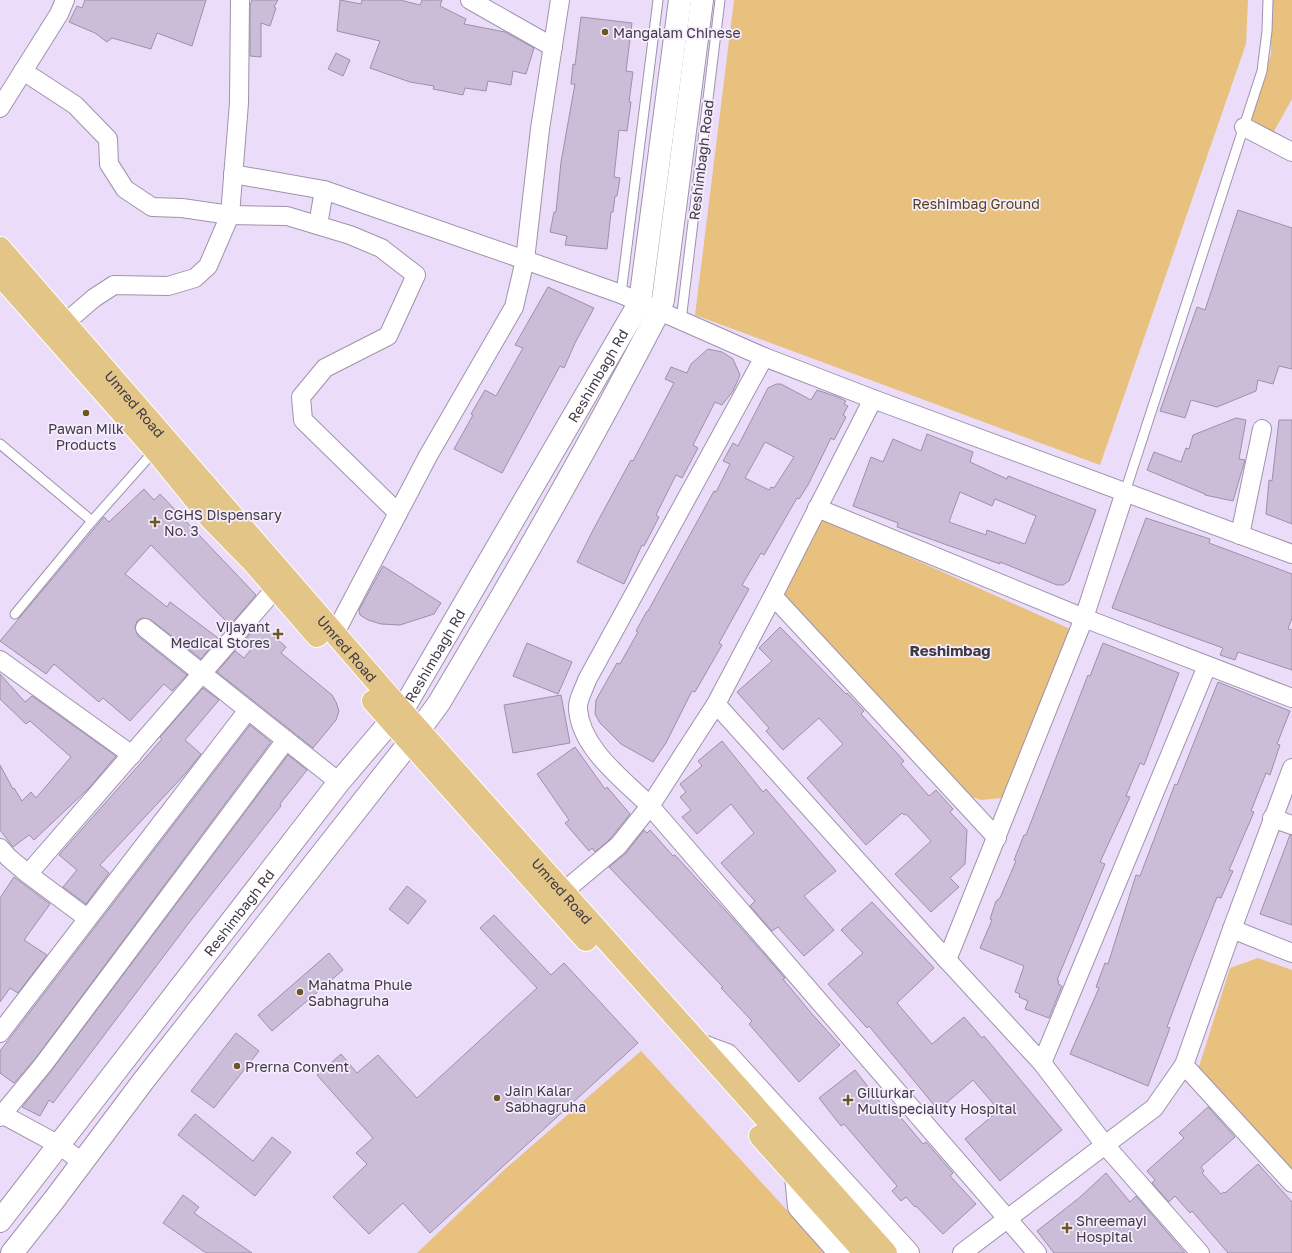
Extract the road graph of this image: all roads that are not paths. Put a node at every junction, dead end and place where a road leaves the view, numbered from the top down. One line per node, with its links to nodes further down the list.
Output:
1 (65, 0): 11 (street)
2 (239, 0): 15 (street)
3 (470, 0): 10 (street)
4 (560, 0): 10 (street)
5 (658, 0): 22 (lane)
6 (680, 0): 22 (main road, Reshimbagh Rd)
7 (702, 0): 22 (main road)
8 (720, 0): 23 (lane, Reshimbagh Road)
9 (1268, 0): 13 (lane)
10 (553, 47): 20 (street)
11 (23, 71): 12 (street); 17 (street)
12 (0, 108)
13 (1244, 127): 14 (street); 30 (lane)
14 (1292, 152)
15 (233, 174): 16 (street); 17 (street)
16 (324, 190): 18 (street); 20 (street)
17 (230, 215): 18 (street); 24 (street)
18 (318, 225): 32 (street)
19 (0, 248): 24 (main road, Umred Road)
20 (525, 260): 22 (street); 32 (street)
21 (0, 275): 29 (main road)
22 (640, 302): 23 (street); 48 (main road, Reshimbagh Rd); 49 (main road)
23 (682, 321): 25 (street)
24 (65, 323): 29 (main road, Umred Road)
25 (764, 357): 26 (street); 54 (street)
26 (873, 399): 30 (street); 31 (street)
27 (1262, 429): 34 (street)
28 (0, 444): 33 (lane)
29 (161, 445): 33 (lane); 36 (main road); 41 (main road, Umred Road)
30 (1125, 492): 34 (street); 39 (street)
31 (817, 508): 37 (street); 39 (street)
32 (398, 514): 41 (street)
33 (92, 521): 38 (lane)
34 (1240, 535): 35 (street)
35 (1292, 554)
36 (275, 589): 41 (main road); 44 (street)
37 (773, 596): 46 (street); 57 (street)
38 (15, 614)
39 (1084, 618): 43 (street); 57 (street)
40 (145, 628): 44 (street)
41 (330, 639): 48 (main road)
42 (0, 660): 51 (street)
43 (1207, 666): 45 (street); 68 (street)
44 (202, 673): 47 (street); 51 (street)
45 (1292, 698)
46 (716, 704): 54 (street); 64 (street)
47 (248, 710): 50 (street); 61 (street)
48 (397, 716): 49 (main road); 53 (main road, Reshimbagh Rd)
49 (414, 736): 60 (main road, Umred Road); 65 (main road); 73 (main road)
50 (286, 740): 53 (street); 70 (street)
51 (132, 755): 59 (street)
52 (1292, 768): 55 (street)
53 (339, 782): 71 (main road, Reshimbagh Rd)
54 (650, 806): 60 (street); 76 (street)
55 (1272, 818): 56 (street); 62 (street)
56 (1292, 825)
57 (997, 838): 64 (street)
58 (0, 848): 59 (street)
59 (28, 874): 61 (street)
60 (563, 892): 65 (main road, Umred Road)
61 (87, 918): 66 (street)
62 (1232, 929): 63 (street); 69 (street)
63 (1292, 952)
64 (947, 960): 68 (street)
65 (630, 978): 67 (main road, Umred Road); 74 (main road)
66 (0, 1033)
67 (700, 1045): 81 (main road, Umred Road); 82 (main road)
68 (1042, 1063): 72 (street)
69 (1184, 1065): 72 (street); 75 (street)
70 (1, 1115): 71 (street)
71 (59, 1145): 73 (street); 77 (main road, Reshimbagh Rd)
72 (1105, 1145): 76 (street); 85 (street)
73 (82, 1162): 78 (main road)
74 (796, 1176): 79 (main road); 80 (main road)
75 (1292, 1183)
76 (1006, 1219): 83 (street); 84 (street)
77 (0, 1221)
78 (12, 1253)
79 (840, 1253)
80 (865, 1253)
81 (886, 1253)
82 (908, 1253)
83 (962, 1253)
84 (1037, 1253)
85 (1200, 1253)

